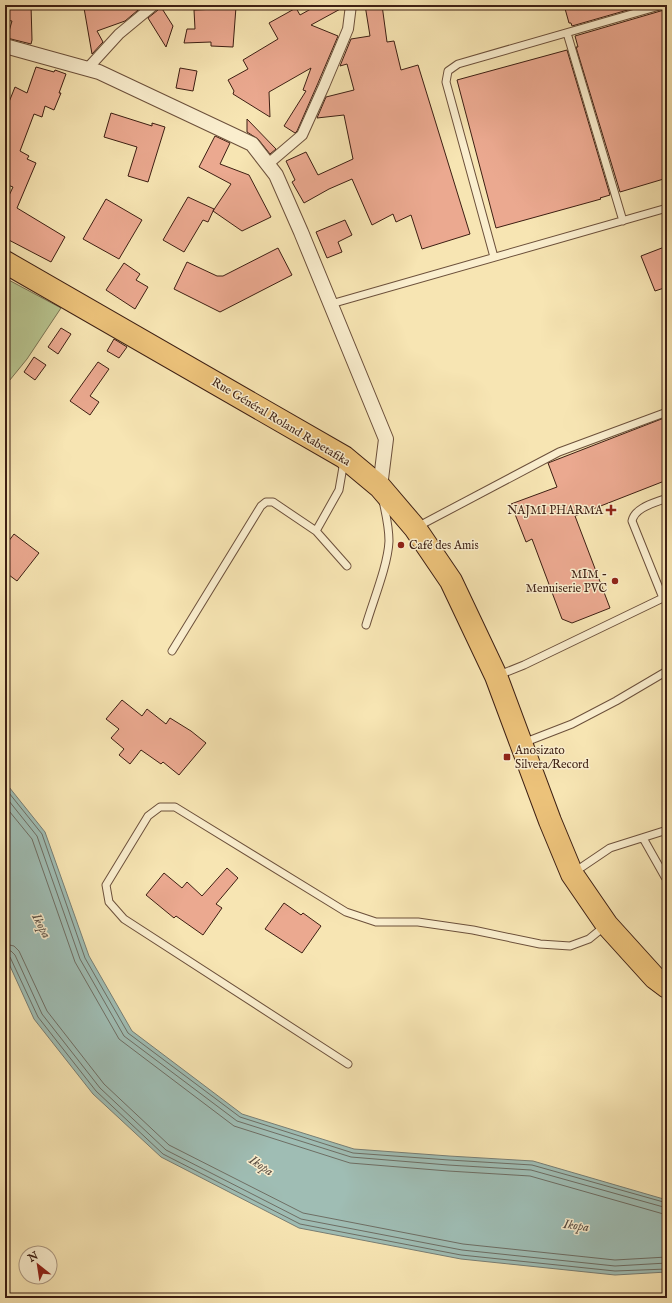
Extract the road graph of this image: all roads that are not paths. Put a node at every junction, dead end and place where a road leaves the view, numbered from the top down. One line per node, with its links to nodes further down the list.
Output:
1 (154, 5): 6 (street)
2 (351, 5): 7 (street)
3 (663, 5): 4 (lane)
4 (567, 33): 9 (lane); 10 (lane)
5 (5, 46): 6 (street)
6 (88, 68): 7 (street)
7 (268, 164): 12 (street)
8 (667, 208): 9 (lane)
9 (622, 220): 10 (lane)
10 (494, 257): 12 (lane)
11 (5, 262): 14 (main road, Rue Général Roland Rabetafika)
12 (331, 304): 15 (street)
13 (667, 412): 17 (lane)
14 (344, 457): 15 (main road, Rue Général Roland Rabetafika); 18 (lane)
15 (380, 487): 17 (main road, Rue Général Roland Rabetafika); 21 (lane)
16 (667, 498): 20 (lane)
17 (415, 528): 24 (main road, Rue Général Roland Rabetafika)
18 (316, 531): 19 (lane); 22 (lane)
19 (347, 566)
20 (665, 597): 24 (lane)
21 (366, 625)
22 (172, 651)
23 (667, 671): 25 (lane)
24 (496, 676): 25 (main road, Rue Général Roland Rabetafika)
25 (521, 744): 28 (main road, Rue Général Roland Rabetafika)
26 (667, 830): 27 (lane)
27 (643, 838): 28 (lane); 29 (lane)
28 (572, 874): 30 (main road, Rue Général Roland Rabetafika)
29 (667, 879)
30 (607, 925): 31 (main road, Rue Général Roland Rabetafika); 32 (lane)
31 (667, 987)
32 (348, 1064)

